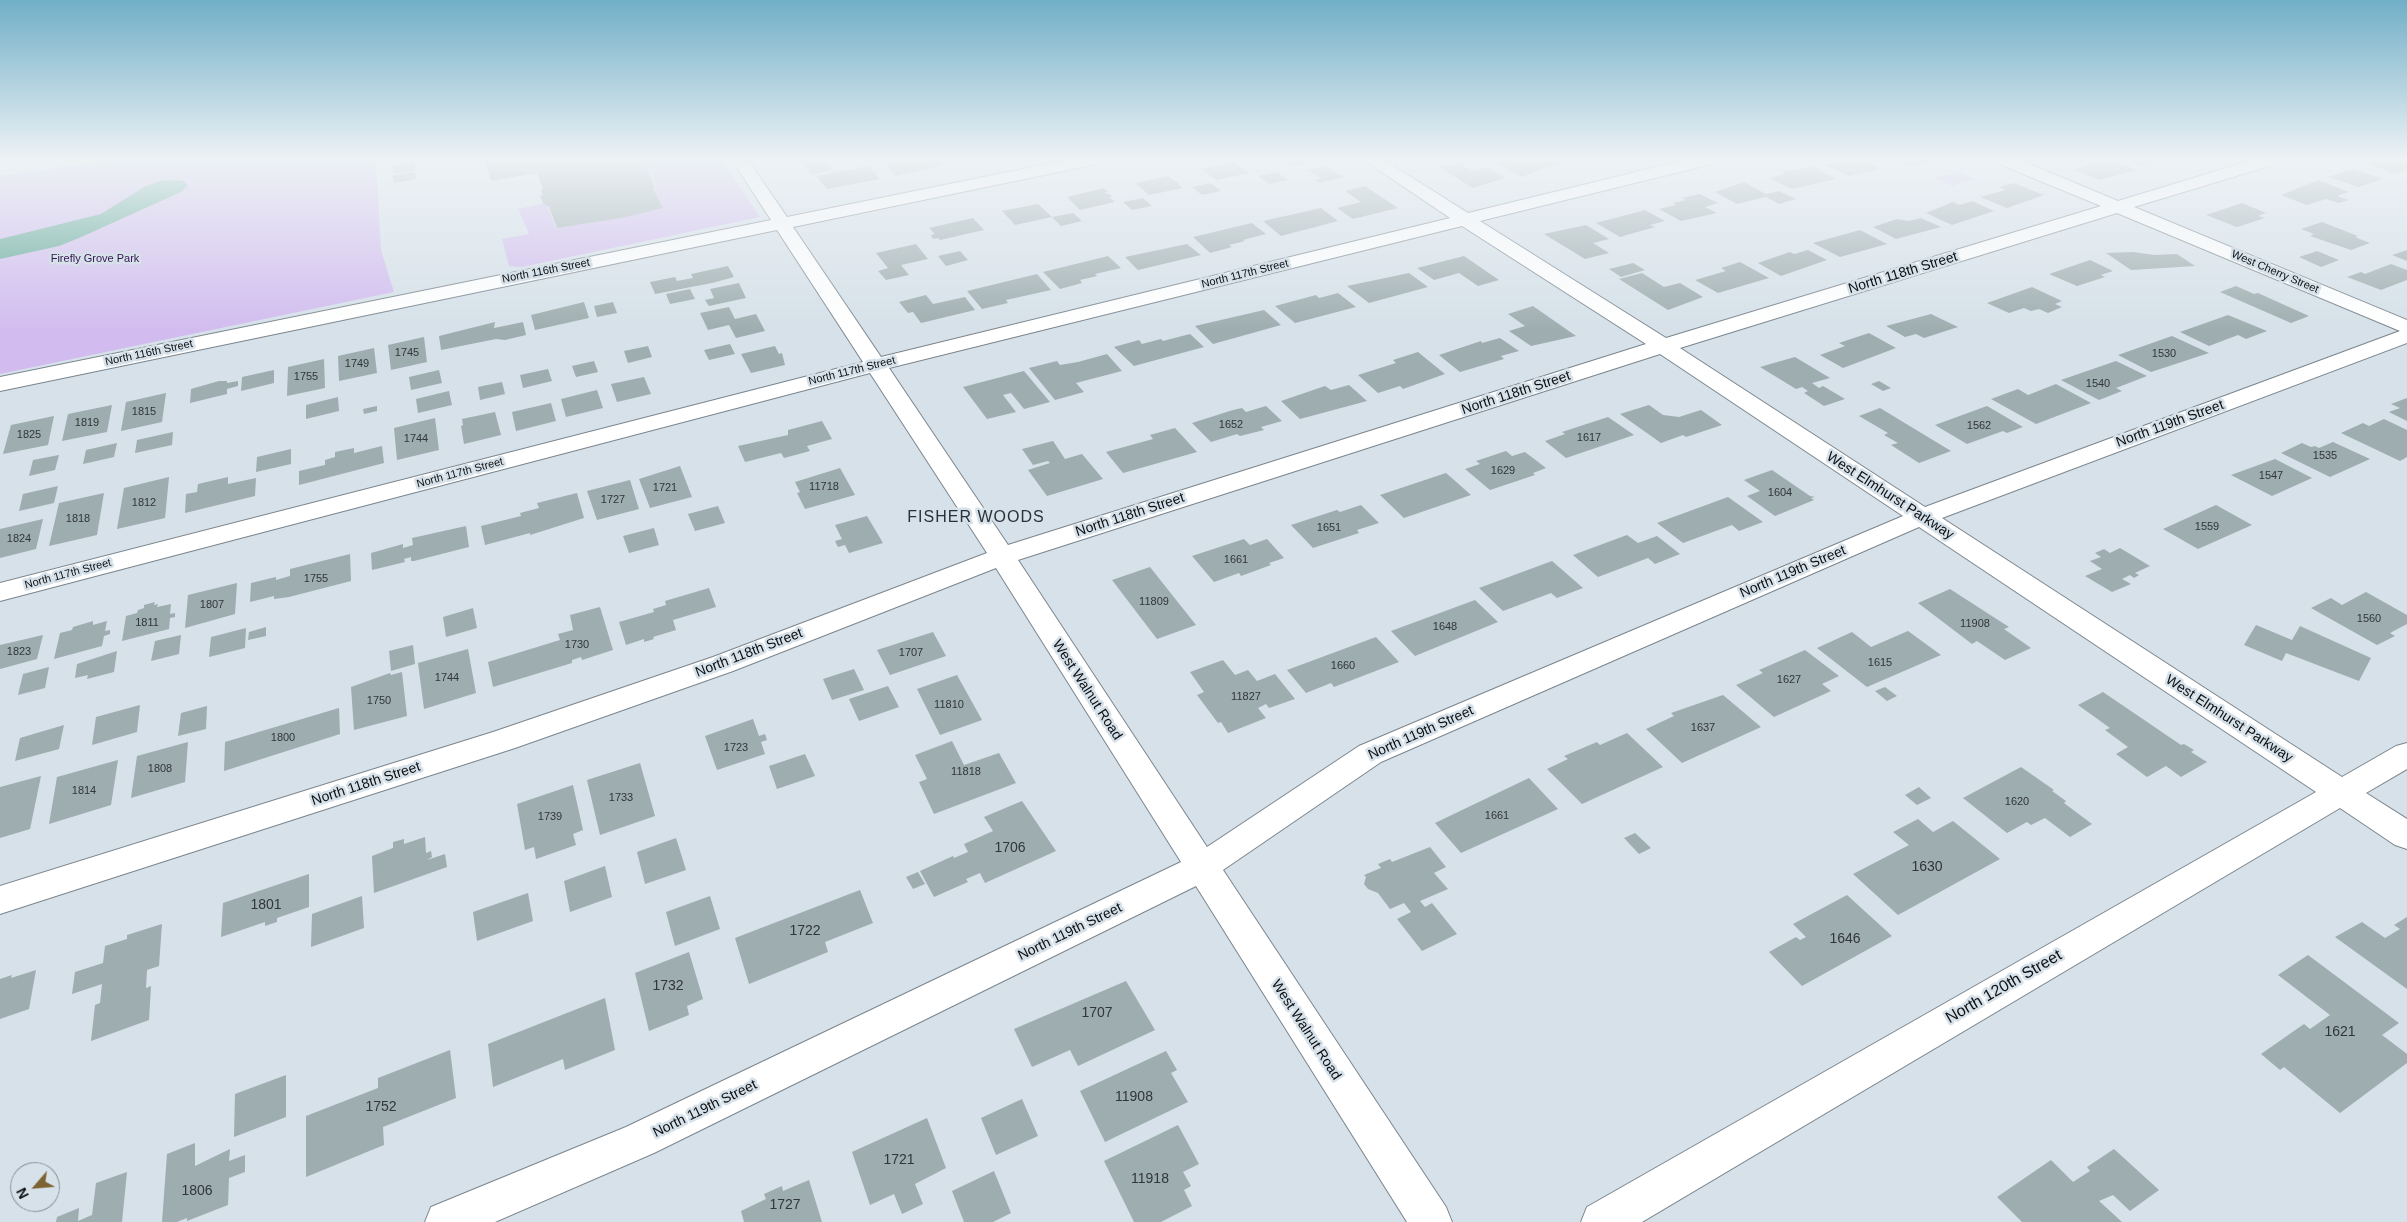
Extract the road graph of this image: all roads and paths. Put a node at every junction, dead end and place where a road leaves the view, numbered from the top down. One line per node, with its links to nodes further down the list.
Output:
1 (778, 217): 8 (street, West Walnut Road)
2 (811, 217): 8 (street, North 116th Street)
3 (1460, 217): 7 (street, West Elmhurst Parkway)
4 (1477, 217): 7 (street, North 117th Street)
5 (2085, 217): 11 (street, North 118th Street)
6 (2142, 217): 9 (street, West Cherry Street)
7 (1465, 220): 11 (street, West Elmhurst Parkway); 12 (street, North 117th Street)
8 (782, 223): 12 (street, West Walnut Road); 13 (street, North 116th Street)
9 (2407, 327)
10 (2407, 336): 14 (street, North 119th Street)
11 (1663, 346): 14 (street, West Elmhurst Parkway); 15 (street, North 118th Street)
12 (876, 365): 15 (street, West Walnut Road); 16 (street, North 117th Street)
13 (0, 384)
14 (1921, 517): 18 (street, West Elmhurst Parkway); 20 (street, North 119th Street)
15 (1002, 556): 20 (street, West Walnut Road); 21 (street, North 118th Street)
16 (0, 592)
17 (2407, 754): 18 (street, North 120th Street)
18 (2340, 792): 19 (street, West Elmhurst Parkway); 24 (street, North 120th Street)
19 (2407, 836)
20 (1200, 868): 22 (street, North 119th Street); 23 (street, West Walnut Road)
21 (0, 900)
22 (446, 1222)
23 (1430, 1222)
24 (1602, 1222)

